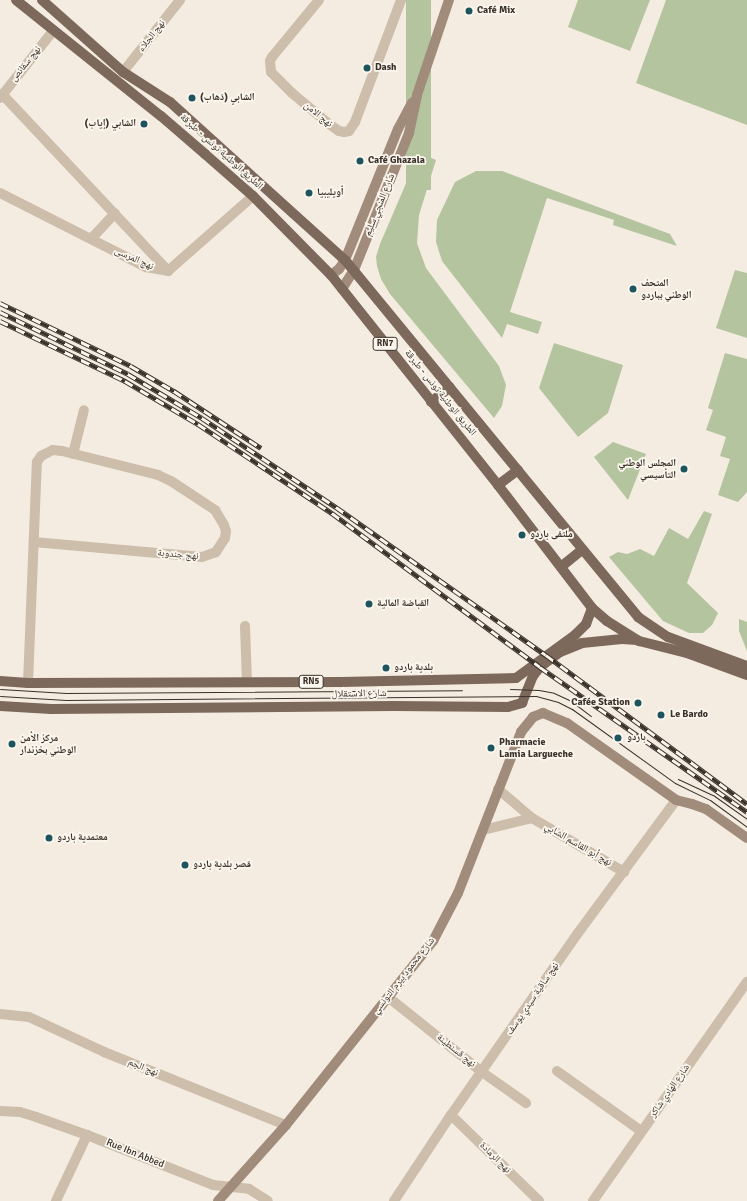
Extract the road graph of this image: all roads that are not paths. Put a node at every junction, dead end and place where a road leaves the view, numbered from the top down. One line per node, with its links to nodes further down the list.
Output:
1 (16, 0): 7 (main road, الطريق الوطنية تونس - طبرقة / RN7)
2 (42, 0): 8 (main road, الطريق الوطنية تونس - طبرقة / RN7)
3 (180, 0): 8 (street, نهج الجلاء)
4 (319, 0): 5 (street, نهج الامن)
5 (401, 0)
6 (449, 0): 9 (main road, شارع المنجي سليم)
7 (53, 31): 10 (street, نهج سقانص); 12 (main road, الطريق الوطنية تونس - طبرقة / RN7)
8 (123, 72): 15 (main road, الطريق الوطنية تونس - طبرقة / RN7)
9 (418, 95): 15 (main road, شارع المنجي سليم); 16 (main road, شارع المنجي سليم)
10 (1, 96): 13 (street)
11 (0, 193): 14 (street, نهج المرسى)
12 (252, 196): 17 (street); 18 (main road, الطريق الوطنية تونس - طبرقة / RN7)
13 (115, 213): 14 (street); 17 (street)
14 (91, 239): 17 (street, نهج المرسى)
15 (345, 260): 16 (main road, الطريق الوطنية تونس - طبرقة / RN7); 18 (main road, شارع المنجي سليم)
16 (354, 270): 19 (main road, شارع المنجي سليم); 20 (main road, الطريق الوطنية تونس - طبرقة / RN7)
17 (168, 271)
18 (331, 275): 19 (main road, الطريق الوطنية تونس - طبرقة / RN7)
19 (342, 289): 21 (main road, الطريق الوطنية تونس - طبرقة / RN7)
20 (450, 387): 21 (main road); 24 (main road, الطريق الوطنية تونس - طبرقة / RN7)
21 (431, 402): 25 (main road, الطريق الوطنية تونس - طبرقة / RN7)
22 (84, 410): 23 (street)
23 (73, 454): 26 (street, نهج جندوبة); 26 (street, نهج جندوبة)
24 (518, 470): 25 (main road); 27 (main road, الطريق الوطنية تونس - طبرقة / RN7)
25 (498, 485): 28 (main road, الطريق الوطنية تونس - طبرقة / RN7)
26 (34, 542): 36 (street, نهج جندوبة)
27 (582, 550): 28 (main road); 32 (main road, الطريق الوطنية تونس - طبرقة / RN7)
28 (562, 566): 29 (main road, الطريق الوطنية تونس - طبرقة / RN7)
29 (592, 608): 31 (main road, الطريق الوطنية تونس - طبرقة / RN7); 35 (main road, شارع الاستقلال / RN5)
30 (245, 626): 35 (street)
31 (639, 641): 33 (main road, الطريق الوطنية تونس - طبرقة / RN7); 37 (main road, شارع الاستقلال)
32 (747, 666)
33 (747, 675)
34 (0, 681): 36 (main road, شارع الاستقلال / RN5)
35 (247, 682): 36 (main road, شارع الاستقلال / RN5)
36 (28, 683)
37 (0, 706)
38 (498, 789): 39 (main road, شارع محمود بيرم التونسي); 40 (street, نهج أبو القاسم الشابي); 41 (main road, شارع محمود بيرم التونسي)
39 (676, 800): 42 (main road); 43 (street, نهج ساقية سيدي يوسف)
40 (532, 818): 41 (street); 43 (street, نهج أبو القاسم الشابي)
41 (483, 830): 45 (main road, شارع محمود بيرم التونسي)
42 (747, 838)
43 (624, 872): 48 (street, نهج ساقية سيدي يوسف)
44 (747, 982): 53 (street, شارع الهادي شاكر)
45 (388, 997): 48 (street, نهج قسنطينة); 52 (main road, شارع محمود بيرم التونسي)
46 (0, 1014): 52 (street, نهج الجم)
47 (557, 1071): 53 (street)
48 (482, 1072): 49 (street, نهج قسنطينة); 51 (street, نهج ساقية سيدي يوسف)
49 (526, 1104)
50 (0, 1111): 54 (street, Rue Ibn Abbed)
51 (451, 1115): 59 (street, نهج ساقية سيدي يوسف); 60 (street, نهج الرمادة)
52 (286, 1125): 55 (main road, شارع محمود بيرم التونسي)
53 (641, 1131): 61 (street, شارع الهادي شاكر)
54 (87, 1135): 55 (street, Rue Ibn Abbed); 56 (street)
55 (230, 1187): 57 (main road, شارع محمود بيرم التونسي); 58 (street, Rue Ibn Abbed)
56 (56, 1201)
57 (218, 1201)
58 (268, 1201)
59 (394, 1201)
60 (539, 1201)
61 (593, 1201)

